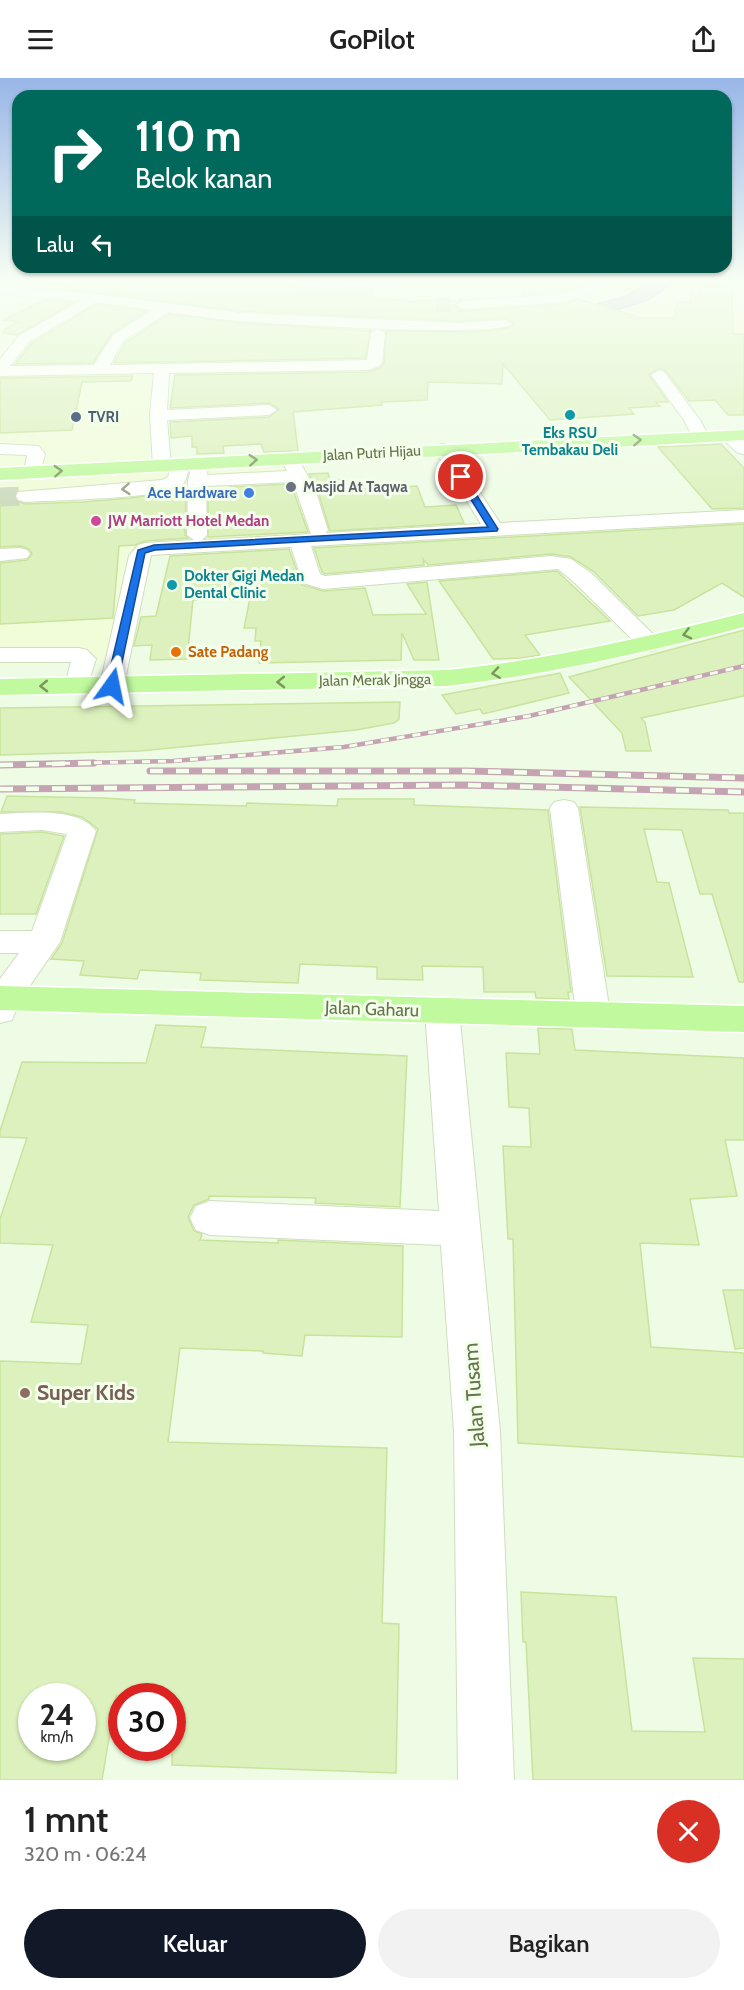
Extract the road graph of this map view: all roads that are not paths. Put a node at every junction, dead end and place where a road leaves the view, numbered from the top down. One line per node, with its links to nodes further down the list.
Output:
1 (104, 360): 6 (street)
2 (256, 360): 5 (street)
3 (344, 360): 4 (street)
4 (374, 360)
5 (162, 368): 6 (street); 10 (street)
6 (100, 369): 7 (street)
7 (0, 370)
8 (659, 375): 12 (street)
9 (270, 410): 10 (street)
10 (158, 415): 17 (street)
11 (736, 436): 12 (main road, Jalan Putri Hijau); 15 (street)
12 (700, 437): 14 (main road, Jalan Putri Hijau, one-way to 12)
13 (0, 449): 18 (street)
14 (443, 449): 16 (main road, Jalan Putri Hijau); 23 (street)
15 (744, 449)
16 (289, 458): 17 (main road, Jalan Putri Hijau, one-way to 16); 20 (street)
17 (184, 469): 18 (main road, Jalan Putri Hijau, one-way to 17); 20 (street); 21 (street, one-way to 21); 24 (street)
18 (33, 472): 19 (main road, Jalan Putri Hijau)
19 (0, 474)
20 (299, 476): 25 (street)
21 (25, 496)
22 (744, 516): 23 (street)
23 (494, 529): 25 (street)
24 (197, 535)
25 (308, 535): 27 (street); 30 (street)
26 (744, 620): 27 (main road, Jalan Merak Jingga, one-way to 27)
27 (650, 644): 30 (main road, Jalan Merak Jingga, one-way to 30)
28 (0, 655): 29 (street)
29 (77, 685): 30 (main road, Jalan Merak Jingga); 31 (main road, Jalan Merak Jingga, one-way to 31)
30 (112, 686)
31 (0, 687)
32 (564, 808): 38 (street)
33 (0, 823): 35 (street)
34 (0, 942): 35 (street)
35 (44, 942): 36 (street)
36 (1, 1002): 37 (main road, Jalan Gaharu)
37 (442, 1011): 38 (main road, Jalan Gaharu); 41 (street, Jalan Tusam)
38 (593, 1013): 39 (main road, Jalan Gaharu)
39 (744, 1019)
40 (210, 1218): 41 (street)
41 (462, 1229): 42 (street, Jalan Tusam)
42 (486, 1780)

